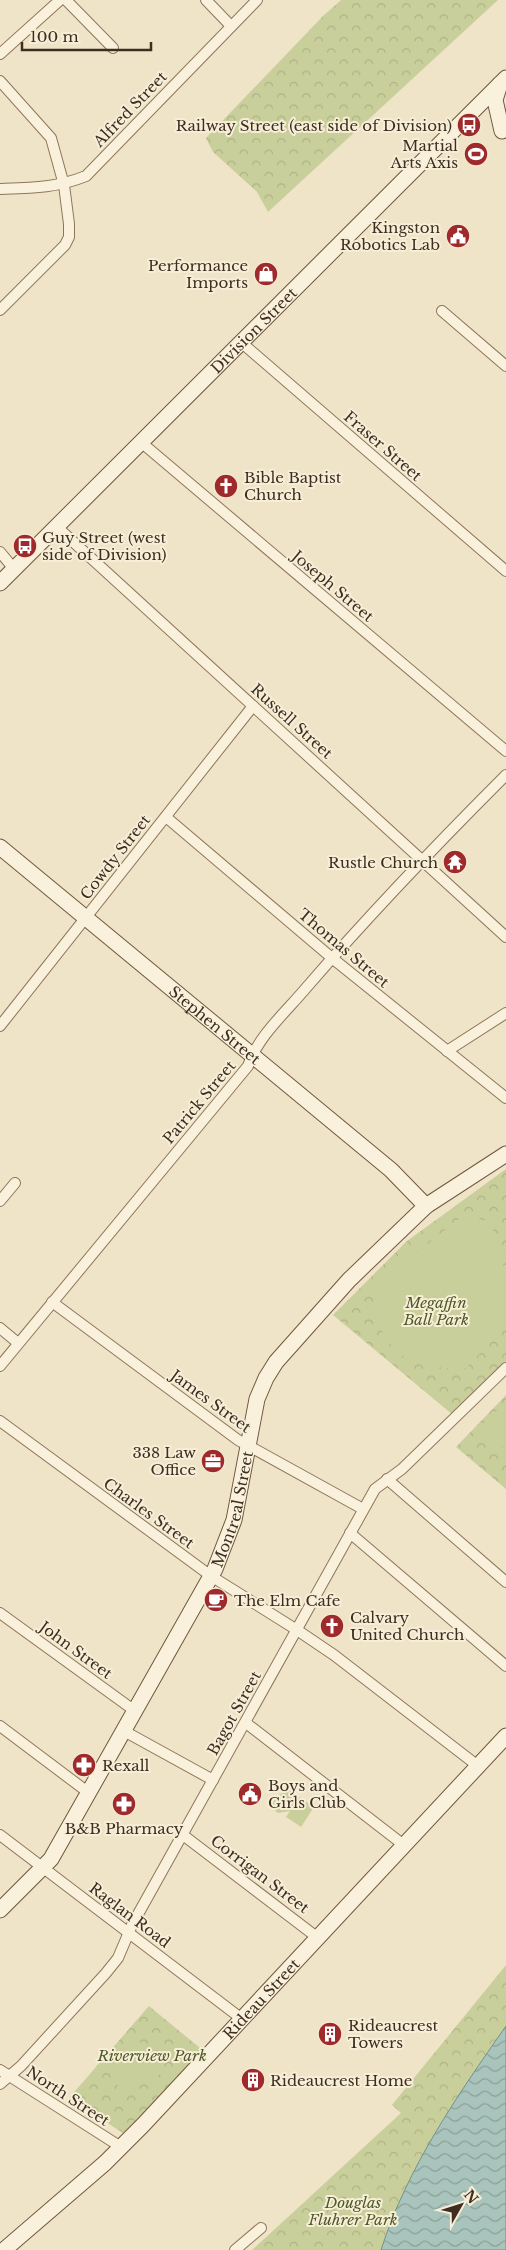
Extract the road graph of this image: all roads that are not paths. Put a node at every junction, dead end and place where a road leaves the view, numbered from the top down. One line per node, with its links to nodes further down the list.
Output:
1 (60, 0): 7 (street)
2 (66, 0): 6 (street)
3 (206, 0): 5 (street)
4 (257, 0): 5 (street, Alfred Street)
5 (231, 26): 12 (street, Alfred Street)
6 (113, 48)
7 (0, 54)
8 (503, 80): 10 (main road, Division Street); 11 (main road)
9 (0, 81): 12 (street)
10 (477, 106): 11 (main road); 16 (main road, Division Street)
11 (504, 133)
12 (64, 185): 13 (street, Alfred Street); 14 (street)
13 (0, 189)
14 (0, 310)
15 (442, 310): 17 (street)
16 (242, 343): 18 (main road, Division Street); 22 (street, Fraser Street)
17 (506, 366)
18 (142, 443): 19 (main road, Division Street); 25 (street, Joseph Street)
19 (57, 527): 21 (main road, Division Street); 24 (street, Russell Street)
20 (0, 552): 21 (street)
21 (14, 569): 23 (main road, Division Street)
22 (506, 571)
23 (0, 583)
24 (253, 706): 27 (street, Cowdy Street); 29 (street, Russell Street)
25 (506, 751)
26 (506, 775): 29 (street, Patrick Street)
27 (166, 817): 30 (street, Cowdy Street); 32 (street, Thomas Street)
28 (0, 847): 30 (main road, Stephen Street)
29 (422, 859): 31 (street, Russell Street); 32 (street, Patrick Street)
30 (86, 918): 34 (street, Cowdy Street); 36 (main road, Stephen Street)
31 (506, 937)
32 (332, 958): 35 (street, Thomas Street); 36 (street, Patrick Street)
33 (506, 1013): 35 (street)
34 (0, 1026)
35 (447, 1051): 37 (street, Thomas Street)
36 (252, 1056): 41 (main road, Stephen Street); 42 (street, Patrick Street)
37 (506, 1098)
38 (506, 1154): 41 (main road, Montreal Street)
39 (15, 1183): 40 (street)
40 (0, 1201)
41 (426, 1206): 48 (main road, Montreal Street)
42 (52, 1302): 44 (street, Patrick Street); 48 (street, James Street)
43 (0, 1328): 44 (street)
44 (18, 1343): 45 (street, Patrick Street)
45 (0, 1366)
46 (506, 1368): 49 (street, Bagot Street)
47 (0, 1421): 52 (street, Charles Street)
48 (247, 1446): 50 (street, James Street); 52 (main road, Montreal Street)
49 (387, 1479): 50 (street, Bagot Street); 53 (street)
50 (363, 1509): 51 (street, Bagot Street)
51 (350, 1532): 55 (street, Bagot Street); 56 (street)
52 (211, 1576): 55 (street, Charles Street); 57 (main road, Montreal Street)
53 (506, 1582)
54 (0, 1613): 57 (street, John Street)
55 (297, 1630): 58 (street, Bagot Street); 62 (street, Charles Street)
56 (506, 1666)
57 (135, 1711): 60 (main road, Montreal Street)
58 (246, 1723): 63 (street, Bagot Street); 67 (street)
59 (0, 1726): 64 (street)
60 (124, 1731): 63 (street); 64 (main road, Montreal Street)
61 (506, 1736): 62 (main road, Rideau Street)
62 (478, 1766): 67 (main road, Rideau Street)
63 (213, 1780): 66 (street, Bagot Street)
64 (89, 1793): 68 (main road, Montreal Street)
65 (0, 1835): 68 (street, Raglan Road)
66 (183, 1835): 70 (street, Bagot Street); 71 (street, Corrigan Street)
67 (405, 1846): 71 (main road, Rideau Street)
68 (44, 1868): 69 (main road, Montreal Street); 70 (street, Raglan Road)
69 (0, 1910)
70 (130, 1933): 72 (street, Raglan Road); 74 (street, Bagot Street)
71 (318, 1938): 72 (main road, Rideau Street)
72 (242, 2020): 76 (main road, Rideau Street)
73 (0, 2070): 74 (street, North Street)
74 (10, 2076): 75 (street, Bagot Street); 76 (street, North Street)
75 (0, 2084)
76 (121, 2148): 78 (main road, Rideau Street)
77 (262, 2228): 79 (street)
78 (4, 2250)
79 (235, 2250)

